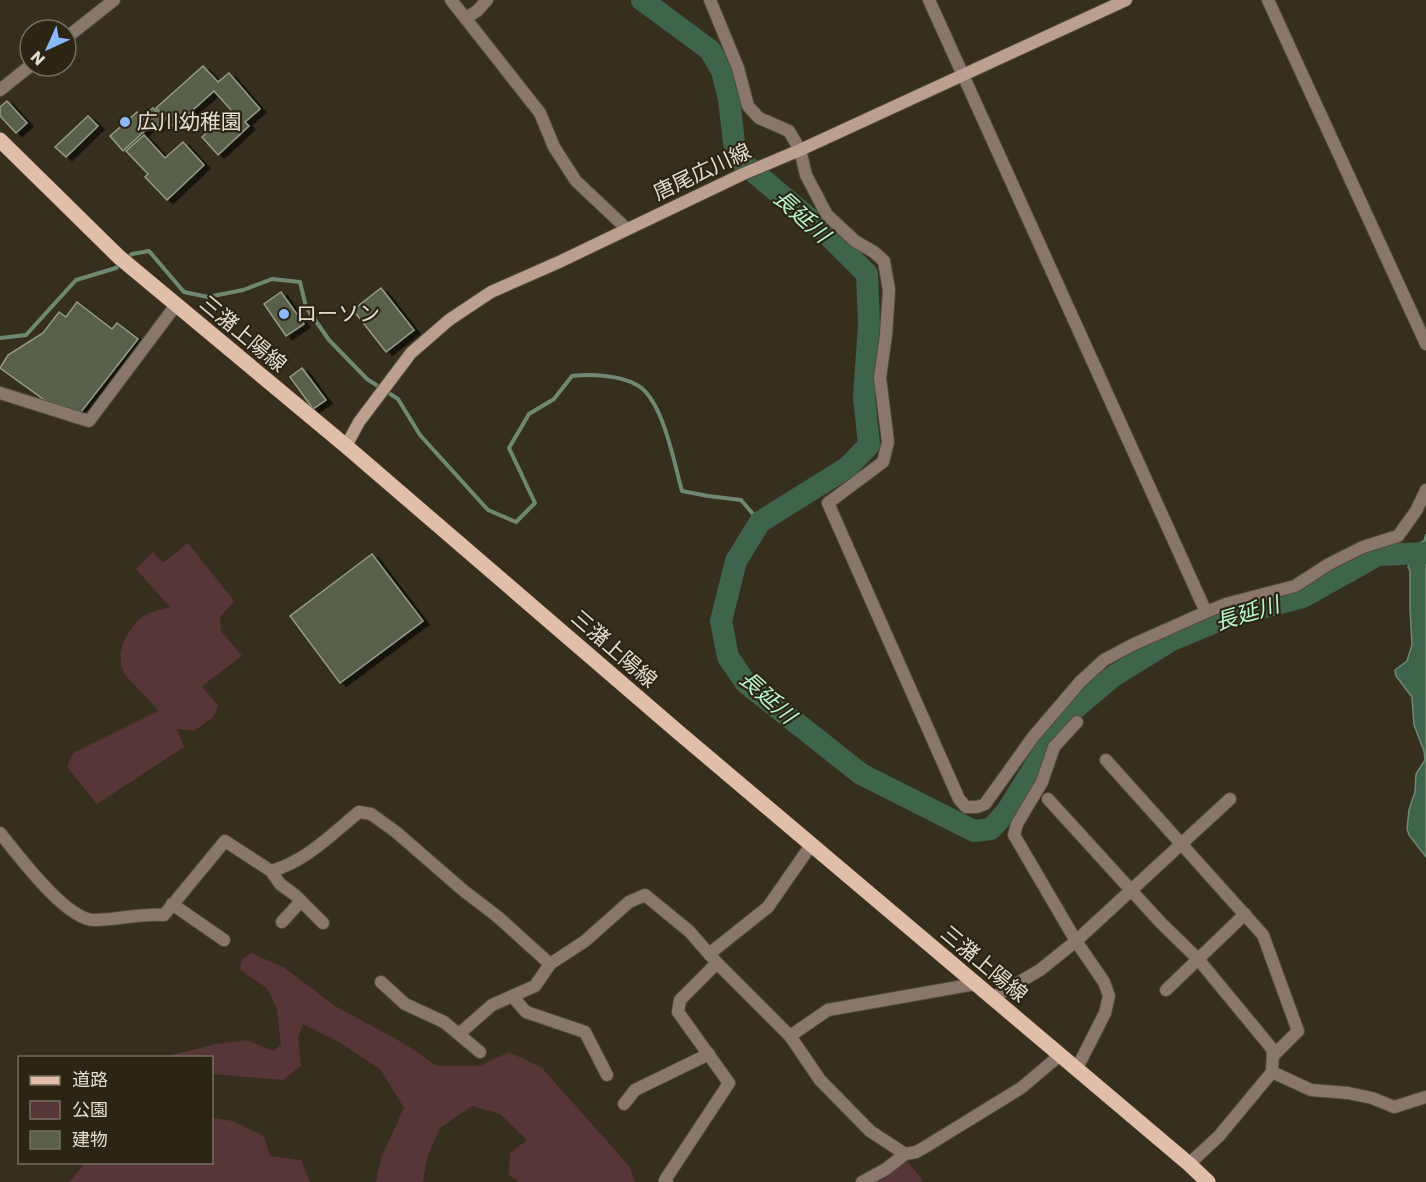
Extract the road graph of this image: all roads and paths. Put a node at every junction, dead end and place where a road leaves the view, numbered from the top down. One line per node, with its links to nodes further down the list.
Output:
1 (114, 0): 9 (street)
2 (451, 0): 8 (street)
3 (487, 0): 8 (street)
4 (710, 0): 14 (street)
5 (929, 0): 11 (street)
6 (1126, 0): 11 (main road, 唐尾広川線)
7 (1268, 0): 17 (street)
8 (466, 18): 15 (street)
9 (78, 28)
10 (18, 76): 12 (street)
11 (963, 76): 14 (main road, 唐尾広川線); 21 (street)
12 (0, 90)
13 (0, 140): 16 (main road, 三潴上陽線)
14 (794, 152): 15 (main road, 唐尾広川線); 21 (street)
15 (627, 229): 19 (main road, 唐尾広川線)
16 (176, 305): 18 (street); 19 (main road, 三潴上陽線)
17 (1426, 344)
18 (0, 393)
19 (346, 446): 28 (main road, 三潴上陽線)
20 (1426, 490): 21 (street)
21 (1206, 612)
22 (1077, 722): 37 (street)
23 (1106, 760): 27 (street)
24 (1048, 798): 30 (street)
25 (1230, 799): 27 (street)
26 (0, 833): 32 (street)
27 (1182, 843): 30 (street); 33 (street)
28 (811, 845): 38 (street); 42 (main road, 三潴上陽線)
29 (271, 871): 31 (street); 32 (street); 40 (street)
30 (1131, 889): 37 (street); 39 (street)
31 (301, 901): 34 (street); 35 (street)
32 (172, 904): 36 (street)
33 (1245, 915): 39 (street); 51 (street)
34 (282, 922)
35 (323, 923)
36 (224, 940)
37 (1076, 941): 45 (street); 52 (street)
38 (713, 959): 40 (street); 47 (street); 49 (street)
39 (1198, 959): 43 (street); 51 (street)
40 (550, 964): 44 (street)
41 (381, 982): 46 (street)
42 (975, 984): 45 (main road, 三潴上陽線); 47 (street)
43 (1166, 990)
44 (513, 997): 46 (street); 54 (street)
45 (992, 998): 50 (main road, 三潴上陽線)
46 (459, 1034): 48 (street)
47 (790, 1036): 57 (street)
48 (480, 1052)
49 (709, 1054): 56 (street); 59 (street)
50 (1059, 1056): 52 (main road, 三潴上陽線); 57 (street)
51 (1273, 1056): 53 (street)
52 (1076, 1070): 58 (main road, 三潴上陽線)
53 (1272, 1072): 55 (street); 58 (street)
54 (607, 1075)
55 (1426, 1097)
56 (624, 1104)
57 (905, 1154): 60 (street)
58 (1189, 1164): 61 (main road, 三潴上陽線)
59 (667, 1182)
60 (862, 1182)
61 (1208, 1182)

